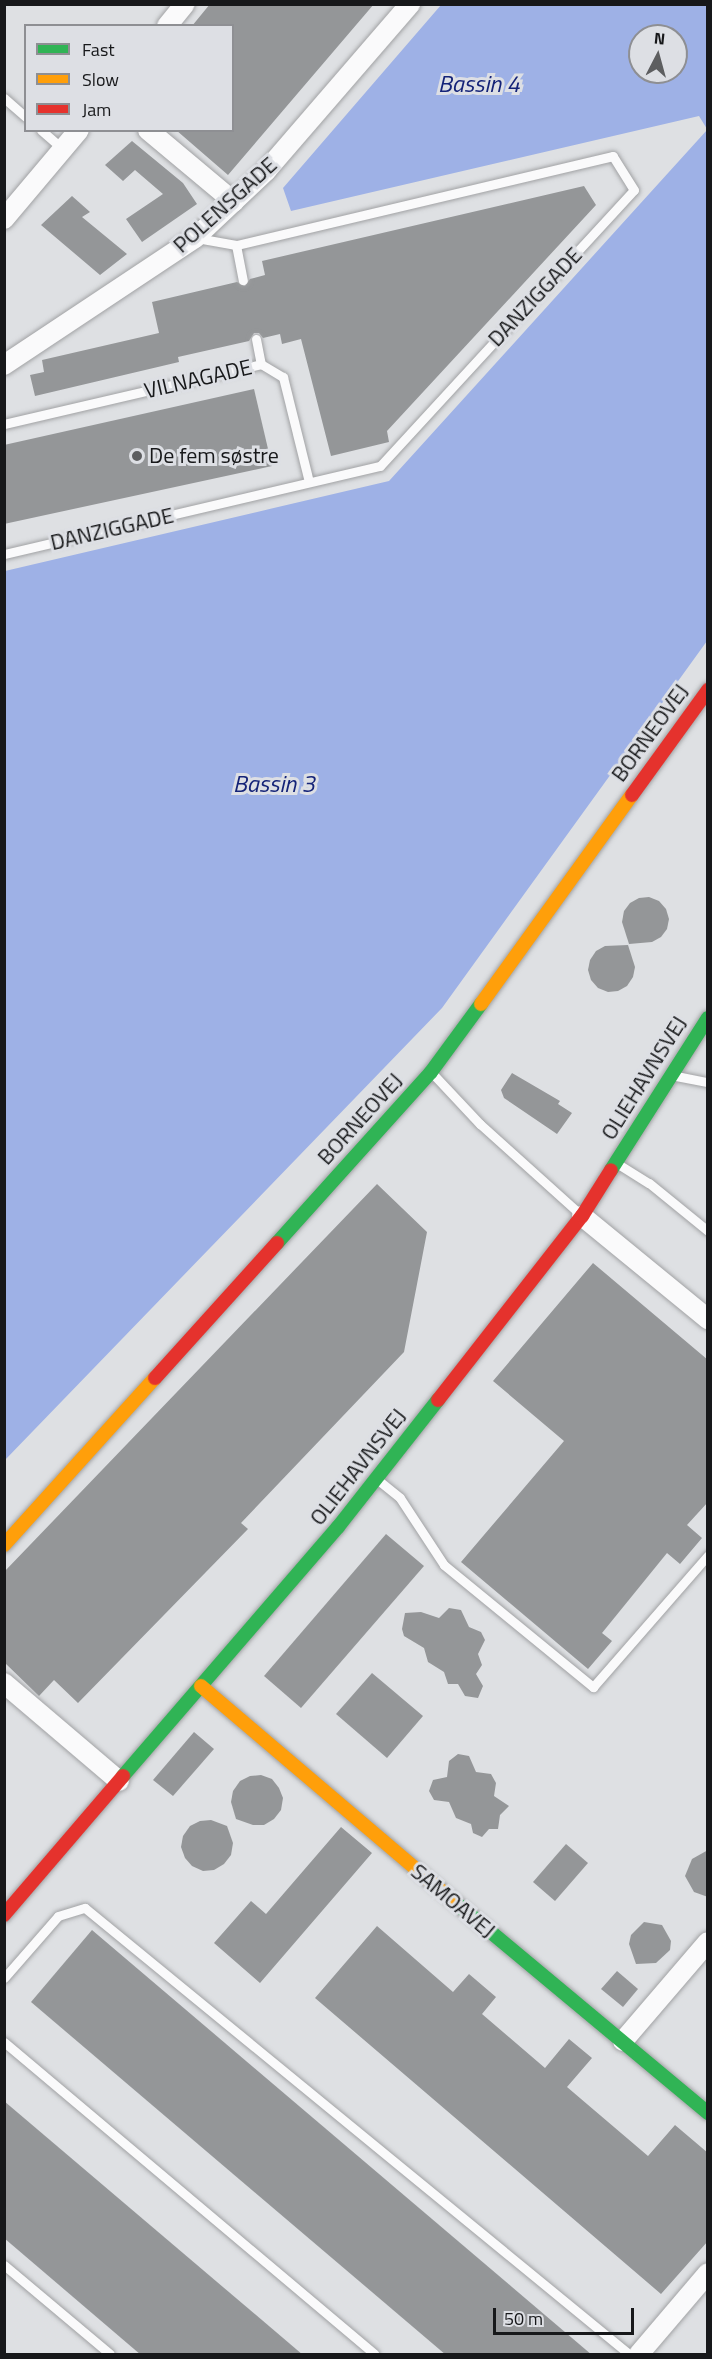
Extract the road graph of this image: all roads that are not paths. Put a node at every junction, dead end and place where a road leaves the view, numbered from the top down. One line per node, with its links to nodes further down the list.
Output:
1 (185, 4): 3 (street)
2 (410, 4): 10 (street, POLENSGADE)
3 (169, 24)
4 (4, 98): 5 (lane)
5 (24, 115)
6 (43, 132): 9 (lane)
7 (77, 132): 9 (street)
8 (150, 132): 10 (street)
9 (63, 149): 11 (street)
10 (234, 202): 12 (street, POLENSGADE)
11 (4, 219)
12 (195, 238): 13 (lane, DANZIGGADE); 17 (street, POLENSGADE)
13 (236, 245): 14 (lane); 19 (lane, DANZIGGADE)
14 (243, 280)
15 (256, 339): 16 (lane)
16 (261, 364): 18 (lane, VILNAGADE); 19 (lane, VILNAGADE)
17 (4, 365)
18 (4, 424)
19 (309, 482): 20 (lane, DANZIGGADE)
20 (4, 554)
21 (708, 690): 23 (street, BORNEOVEJ)
22 (708, 1018): 24 (street, OLIEHAVNSVEJ)
23 (431, 1072): 27 (lane); 31 (street, BORNEOVEJ)
24 (671, 1076): 25 (lane); 26 (street, OLIEHAVNSVEJ)
25 (708, 1082)
26 (616, 1162): 27 (street, OLIEHAVNSVEJ); 28 (lane)
27 (582, 1216): 29 (street); 30 (street, OLIEHAVNSVEJ)
28 (708, 1231)
29 (708, 1319)
30 (376, 1479): 32 (lane); 34 (street, OLIEHAVNSVEJ)
31 (4, 1545)
32 (708, 1555)
33 (4, 1683): 35 (street)
34 (201, 1686): 35 (street, OLIEHAVNSVEJ); 40 (street, SAMOAVEJ)
35 (119, 1781): 36 (street, OLIEHAVNSVEJ)
36 (4, 1914)
37 (708, 1942): 40 (street)
38 (4, 1978): 46 (lane)
39 (4, 2042): 45 (lane)
40 (622, 2042): 41 (street, SAMOAVEJ)
41 (708, 2113)
42 (4, 2265): 44 (lane)
43 (708, 2273): 47 (street)
44 (110, 2355)
45 (374, 2355)
46 (628, 2355)
47 (639, 2355)

